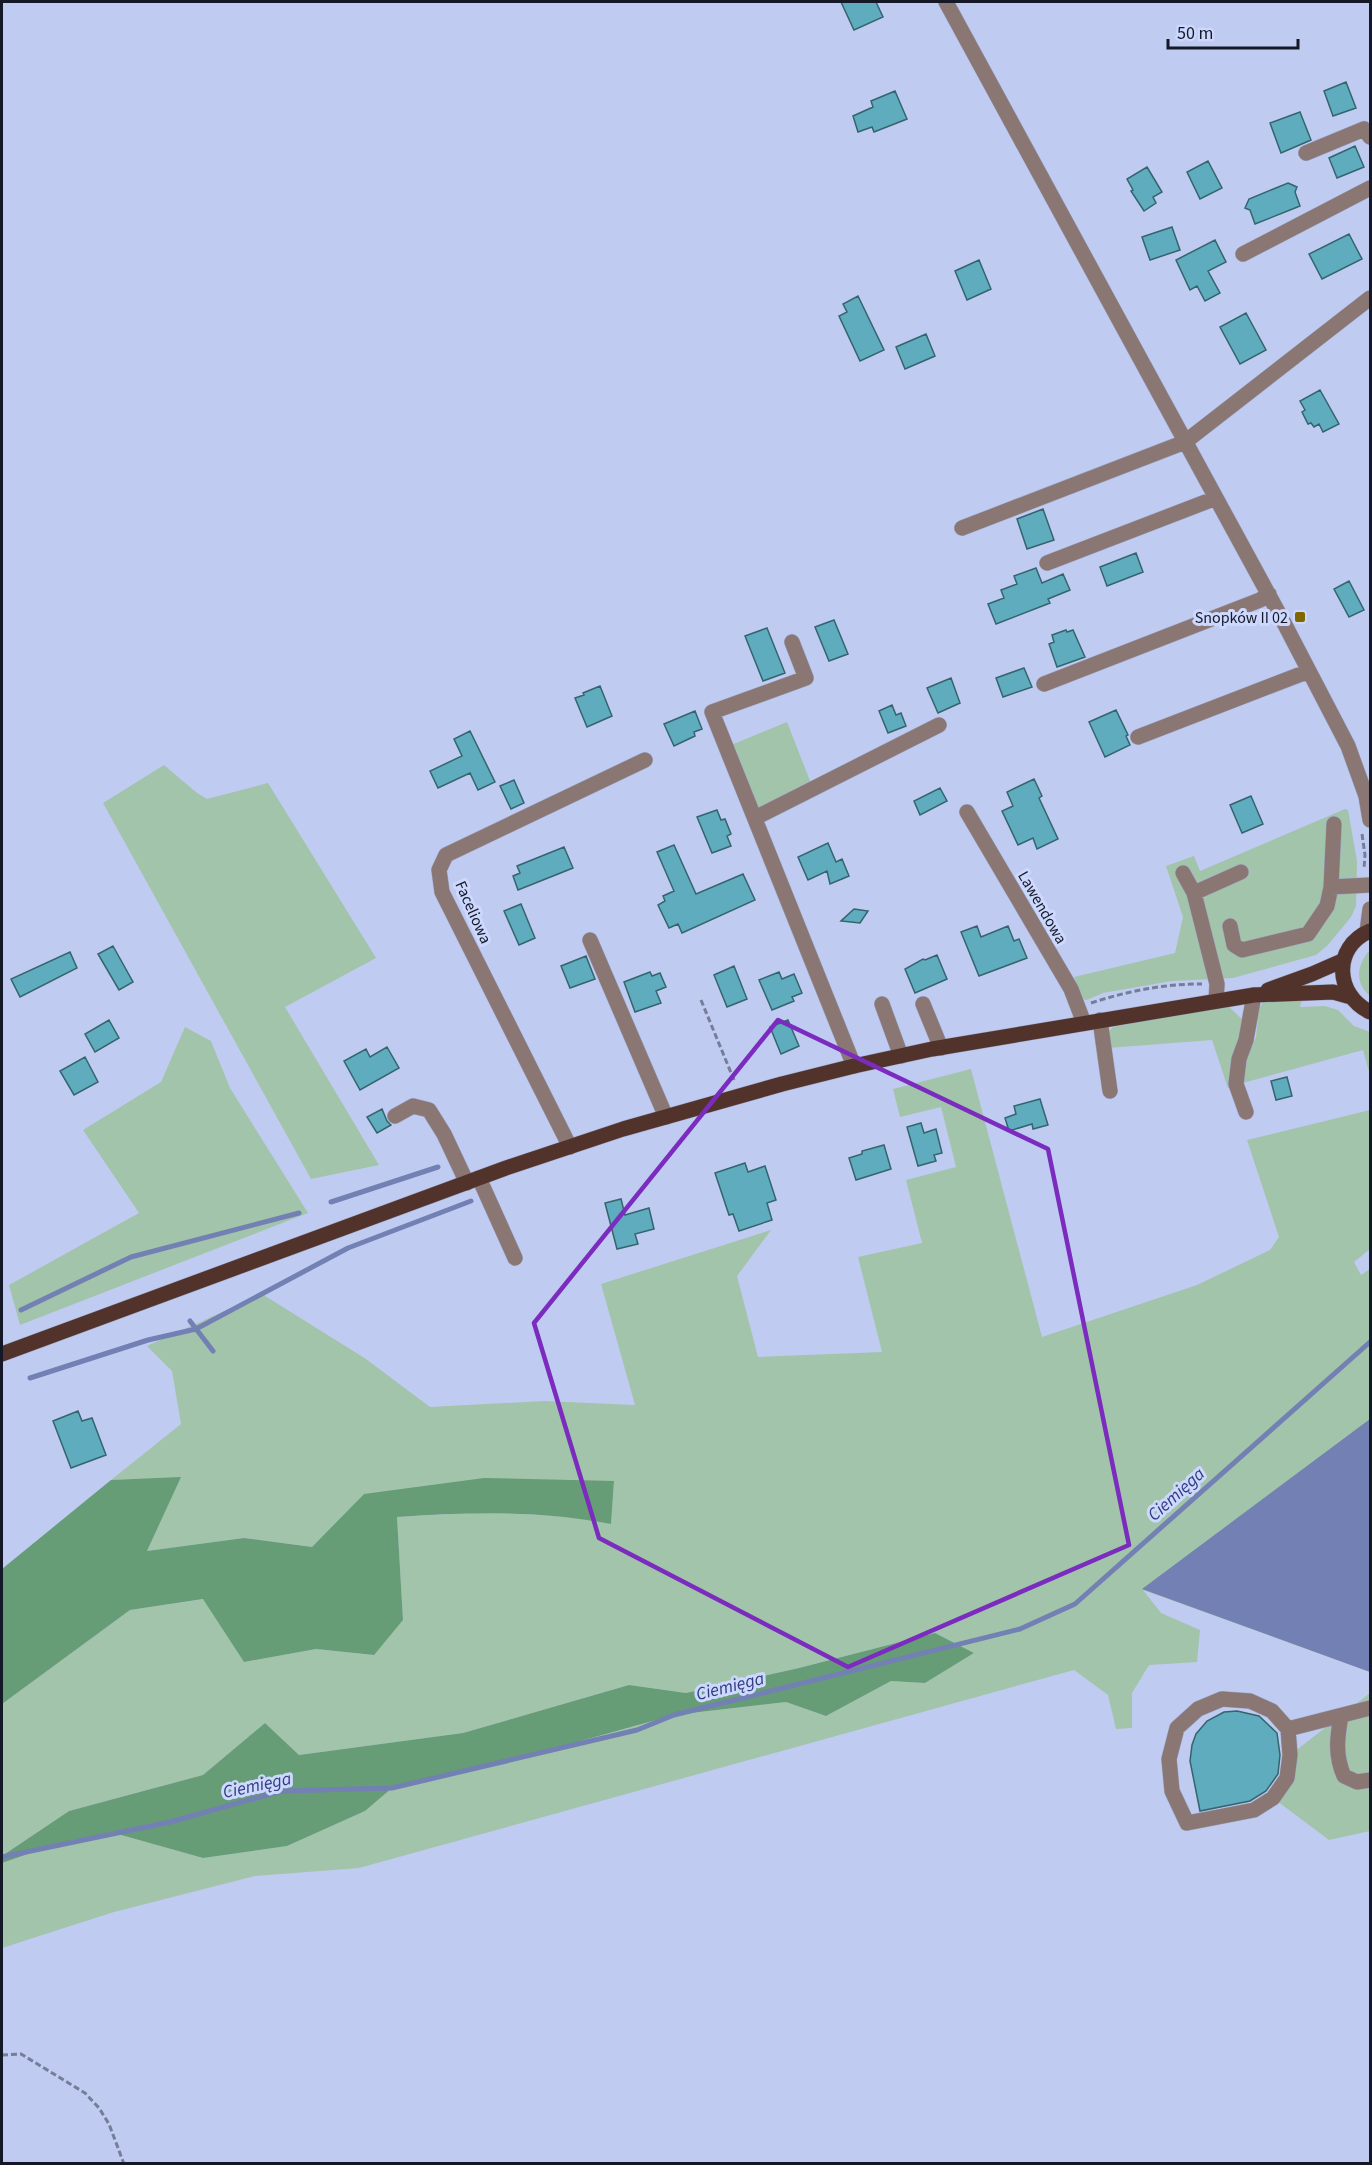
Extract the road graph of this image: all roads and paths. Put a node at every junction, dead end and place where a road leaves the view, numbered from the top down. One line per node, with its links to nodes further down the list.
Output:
1 (946, 2): 7 (street)
2 (1371, 137): 3 (street)
3 (1306, 153)
4 (1371, 188): 5 (street)
5 (1243, 254)
6 (1371, 298): 7 (street)
7 (1185, 442): 8 (street); 9 (street)
8 (1216, 498): 10 (street); 11 (street)
9 (962, 528)
10 (1047, 562)
11 (1269, 594): 13 (street); 14 (street)
12 (792, 642): 19 (street)
13 (1309, 671): 16 (street); 20 (street)
14 (1044, 684)
15 (939, 725): 19 (street)
16 (1137, 737)
17 (645, 760): 49 (street, Faceliowa)
18 (967, 812): 40 (street, Lawendowa)
19 (755, 818): 43 (street)
20 (1371, 820)
21 (1334, 824): 25 (street)
22 (1241, 872): 26 (street)
23 (1183, 873): 26 (street)
24 (1371, 885): 25 (street)
25 (1331, 887): 28 (street)
26 (1194, 893): 35 (street)
27 (1371, 909): 29 (street)
28 (1230, 926)
29 (1369, 932): 31 (main road)
30 (590, 940): 48 (street)
31 (1344, 960): 32 (main road); 33 (main road)
32 (1254, 995): 33 (main road); 35 (main road); 46 (street)
33 (1351, 997): 38 (main road)
34 (701, 1000): 45 (path)
35 (1216, 1001): 39 (main road)
36 (882, 1004): 42 (street)
37 (924, 1004): 41 (street)
38 (1371, 1012)
39 (1100, 1020): 40 (main road); 44 (street)
40 (1084, 1023): 41 (main road)
41 (940, 1048): 42 (main road)
42 (901, 1056): 43 (main road)
43 (854, 1066): 45 (main road)
44 (1110, 1091)
45 (741, 1096): 48 (main road)
46 (1246, 1112)
47 (395, 1116): 50 (street)
48 (666, 1117): 49 (main road)
49 (570, 1147): 50 (main road)
50 (473, 1180): 51 (street); 52 (main road)
51 (515, 1258)
52 (2, 1354)
53 (1371, 1708): 54 (street)
54 (1341, 1716): 55 (street); 56 (street)
55 (1288, 1729): 55 (street)
56 (1371, 1780)
57 (2, 2055): 58 (path)
58 (124, 2163)

